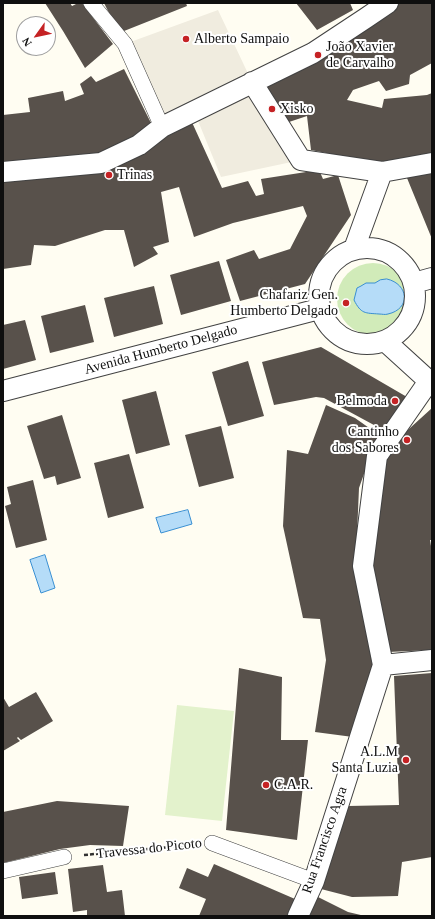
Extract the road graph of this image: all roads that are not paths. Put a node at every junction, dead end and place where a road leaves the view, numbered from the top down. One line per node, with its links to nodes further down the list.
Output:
1 (91, 3): 4 (street)
2 (388, 3): 3 (street)
3 (252, 82): 4 (street); 7 (street)
4 (162, 127): 6 (street)
5 (432, 163): 7 (street)
6 (3, 172)
7 (382, 172): 8 (street)
8 (354, 249): 9 (street); 10 (street)
9 (423, 280): 11 (street)
10 (319, 309): 11 (street); 13 (street, Avenida Humberto Delgado)
11 (385, 342): 12 (street)
12 (431, 381): 15 (street, Rua Francisco Agra)
13 (3, 392)
14 (432, 660): 15 (street)
15 (383, 664): 19 (street, Rua Francisco Agra)
16 (212, 843): 19 (street, Travessa do Picoto)
17 (64, 857): 18 (street)
18 (3, 871)
19 (314, 881): 20 (street, Rua Francisco Agra)
20 (298, 916)

